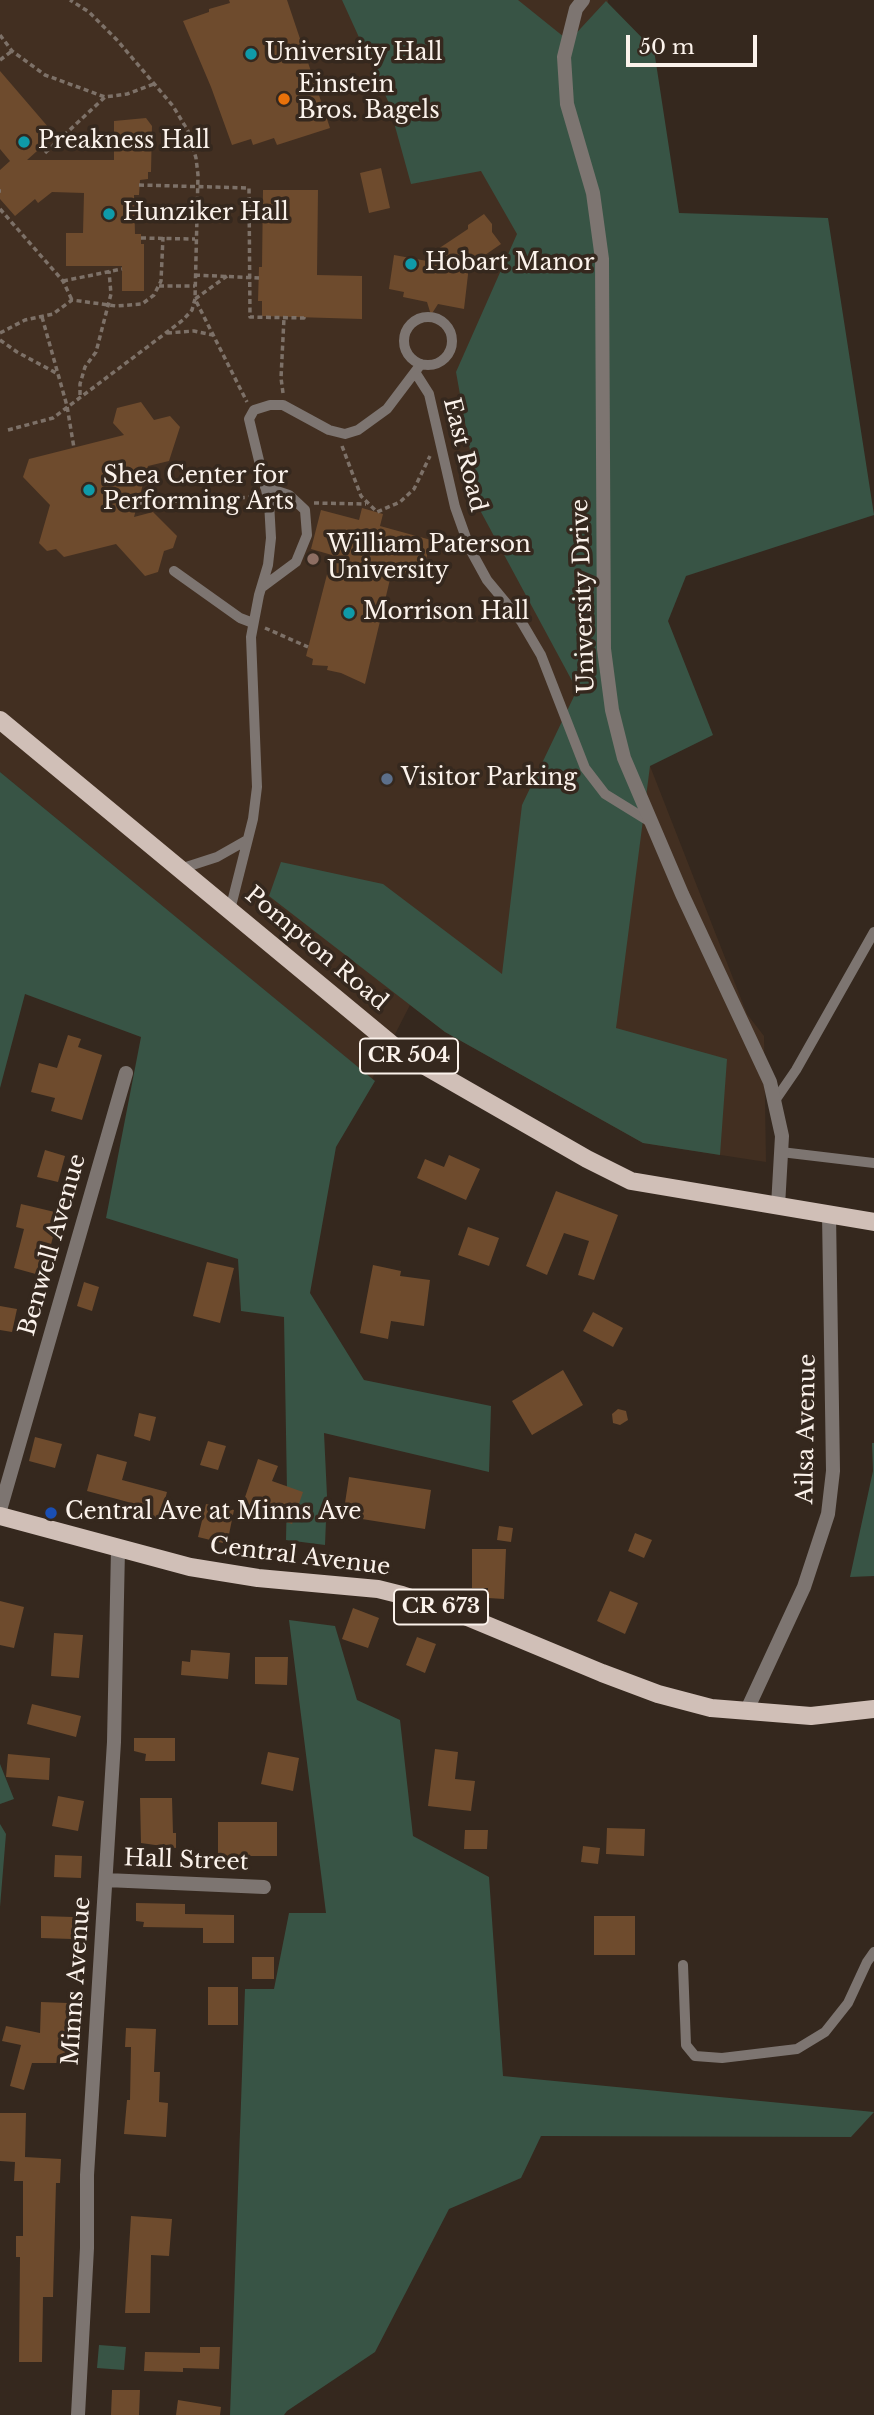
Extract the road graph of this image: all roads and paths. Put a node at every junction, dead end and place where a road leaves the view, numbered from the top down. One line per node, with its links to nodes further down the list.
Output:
1 (72, 0): 6 (path)
2 (583, 0): 53 (street, University Drive)
3 (0, 35): 4 (path)
4 (12, 51): 5 (path); 7 (path)
5 (0, 60)
6 (154, 84): 7 (path); 10 (path)
7 (105, 97): 8 (path)
8 (45, 153)
9 (139, 185): 10 (path)
10 (197, 187): 14 (path); 19 (path)
11 (0, 209): 21 (path)
12 (163, 237): 13 (path); 14 (path); 22 (path)
13 (141, 238)
14 (195, 239): 17 (path)
15 (122, 269): 16 (path)
16 (109, 271): 21 (path); 26 (path)
17 (195, 275): 18 (path); 23 (path)
18 (227, 276): 19 (path); 24 (path)
19 (250, 277): 20 (path); 29 (path)
20 (258, 278)
21 (63, 281): 25 (path)
22 (159, 286): 23 (path); 26 (path)
23 (195, 286): 24 (path)
24 (195, 299): 31 (path); 32 (path)
25 (72, 300): 26 (path); 28 (path)
26 (108, 305): 36 (path)
27 (304, 316): 29 (path)
28 (42, 317): 30 (path); 35 (path)
29 (284, 318): 37 (path)
30 (0, 333)
31 (165, 333): 32 (path); 36 (path)
32 (214, 335): 39 (path)
33 (0, 340): 35 (path)
34 (418, 368): 34 (lane, East Road); 41 (lane, East Road); 42 (lane, East Road)
35 (58, 374): 38 (path)
36 (80, 396): 38 (path)
37 (284, 405): 39 (lane); 41 (lane)
38 (67, 406): 40 (path); 43 (path)
39 (253, 413): 44 (lane)
40 (8, 429)
41 (337, 432): 46 (path)
42 (441, 445): 46 (path); 53 (lane, East Road)
43 (74, 448)
44 (267, 492): 45 (path); 47 (lane); 49 (lane)
45 (138, 503)
46 (368, 504): 47 (path)
47 (300, 505): 49 (lane)
48 (174, 571): 50 (lane)
49 (261, 588): 50 (lane)
50 (253, 623): 51 (path); 54 (lane)
51 (308, 648)
52 (0, 720): 55 (main road, Pompton Road / CR 504)
53 (652, 823): 59 (street, University Drive)
54 (247, 840): 55 (lane); 56 (lane)
55 (180, 869): 56 (main road, Pompton Road / CR 504)
56 (230, 910): 62 (main road, Pompton Road / CR 504)
57 (874, 932): 59 (lane)
58 (126, 1073): 65 (street, Benwell Avenue)
59 (774, 1102): 60 (street, University Drive)
60 (781, 1152): 61 (lane); 62 (street, University Drive)
61 (874, 1163)
62 (778, 1206): 63 (main road, Pompton Road / CR 504)
63 (830, 1214): 64 (main road, Pompton Road / CR 504); 69 (street, Ailsa Avenue)
64 (874, 1222)
65 (0, 1510)
66 (0, 1516): 67 (main road, Central Avenue / CR 673)
67 (118, 1549): 69 (main road, Central Avenue / CR 673); 70 (street, Minns Avenue)
68 (874, 1709): 69 (main road, Central Avenue / CR 673)
69 (746, 1712)
70 (106, 1880): 71 (street, Hall Street); 74 (street, Minns Avenue)
71 (264, 1887)
72 (874, 1952): 73 (lane)
73 (683, 1965)
74 (78, 2415)

